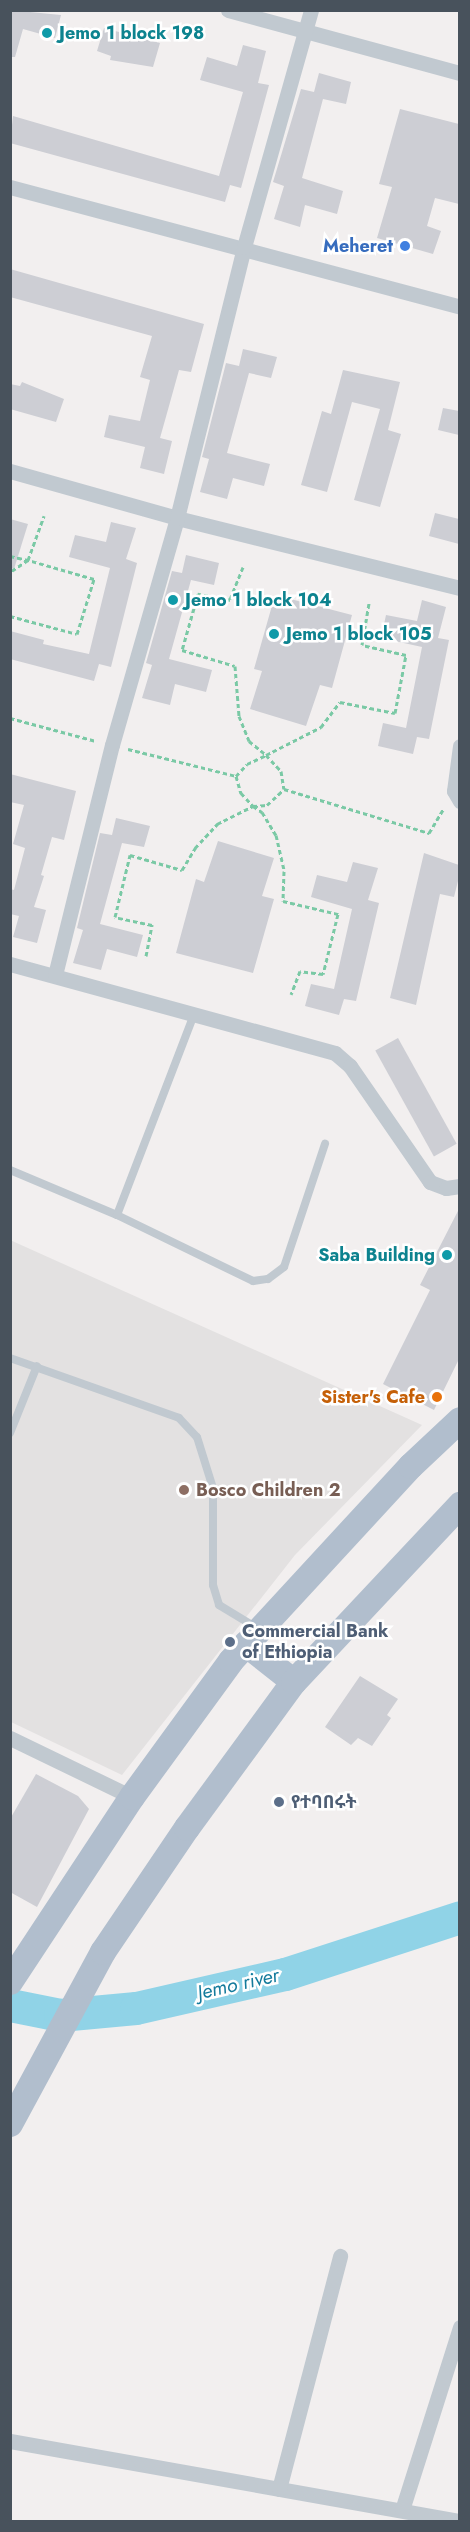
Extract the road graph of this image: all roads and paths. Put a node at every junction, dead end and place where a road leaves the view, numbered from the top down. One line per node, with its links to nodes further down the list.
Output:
1 (228, 10): 3 (street)
2 (311, 10): 3 (street)
3 (306, 30): 4 (street); 6 (street)
4 (459, 73)
5 (10, 187): 6 (street)
6 (244, 247): 7 (street); 10 (street)
7 (459, 307)
8 (10, 471): 10 (street)
9 (44, 516): 12 (path)
10 (177, 518): 15 (street); 19 (street)
11 (10, 556): 12 (path)
12 (28, 560): 14 (path); 17 (path)
13 (243, 567): 21 (path)
14 (10, 572)
15 (459, 588)
16 (369, 603): 21 (path)
17 (10, 616)
18 (10, 718): 19 (path)
19 (112, 745): 22 (path); 28 (street)
20 (459, 746): 24 (street)
21 (266, 755): 22 (path); 23 (path)
22 (236, 776): 25 (path)
23 (284, 789): 24 (path); 25 (path)
24 (457, 796)
25 (253, 806): 26 (path); 29 (path)
26 (146, 956)
27 (10, 964): 28 (street)
28 (55, 975): 30 (street)
29 (291, 994)
30 (194, 1014): 33 (street); 34 (lane)
31 (325, 1144): 34 (lane)
32 (10, 1170): 34 (lane)
33 (459, 1186)
34 (117, 1215)
35 (10, 1358): 36 (lane)
36 (37, 1366): 38 (lane); 40 (lane)
37 (459, 1420): 40 (main road)
38 (10, 1433)
39 (459, 1506): 41 (main road)
40 (253, 1637): 41 (main road); 43 (main road)
41 (294, 1682): 45 (main road)
42 (10, 1738): 43 (street)
43 (132, 1797): 44 (main road)
44 (10, 1982)
45 (10, 2124)
46 (340, 2256): 49 (street)
47 (459, 2327): 50 (street)
48 (10, 2441): 49 (street)
49 (279, 2489): 50 (street)
50 (402, 2510): 51 (street)
51 (459, 2521)

